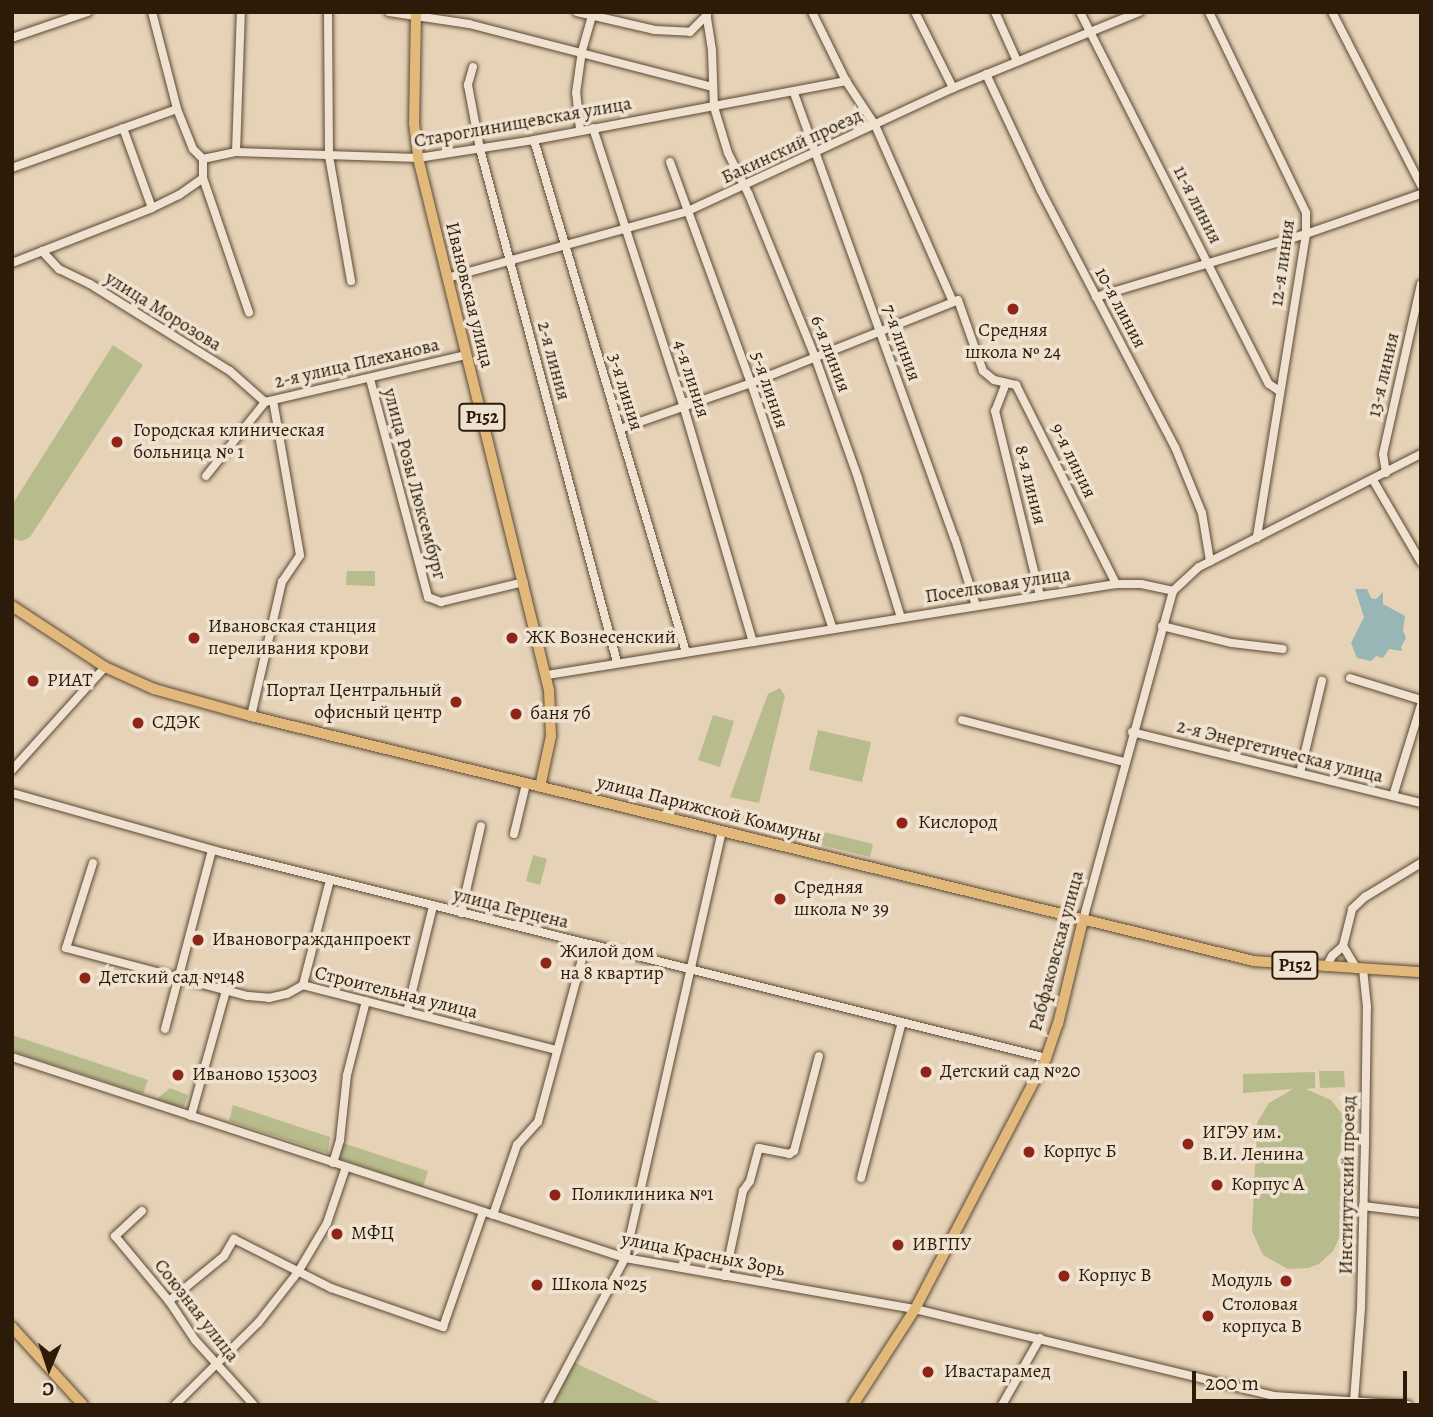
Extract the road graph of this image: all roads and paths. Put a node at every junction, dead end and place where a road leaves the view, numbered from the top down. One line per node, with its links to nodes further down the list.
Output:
1 (88, 12): 18 (street)
2 (152, 12): 28 (street)
3 (241, 12): 35 (street)
4 (328, 12): 37 (street)
5 (389, 12): 14 (street)
6 (577, 12): 16 (street)
7 (812, 12): 23 (street)
8 (915, 12): 25 (street)
9 (995, 12): 20 (street)
10 (1080, 12): 17 (street, 11-я линия)
11 (1139, 12): 17 (street, Бакинский проезд)
12 (1209, 12): 49 (street, 12-я линия)
13 (1332, 12): 43 (street)
14 (416, 14): 19 (street); 38 (main road, Ивановская улица / Р152)
15 (706, 14): 16 (street); 24 (street, 6-я линия)
16 (592, 15): 19 (street)
17 (1090, 32): 20 (street, Бакинский проезд); 53 (street, 11-я линия)
18 (12, 38)
19 (582, 51): 24 (street); 32 (street)
20 (1017, 61): 22 (street, Бакинский проезд)
21 (473, 67): 34 (street, 2-я линия)
22 (986, 74): 25 (street, Бакинский проезд); 58 (street, 10-я линия)
23 (846, 81): 26 (street, Староглинищевская улица); 29 (street)
24 (713, 87): 27 (street, 6-я линия)
25 (953, 88): 29 (street, Бакинский проезд)
26 (794, 93): 27 (street, Староглинищевская улица); 36 (street, 7-я линия)
27 (714, 107): 31 (street, Староглинищевская улица); 44 (street, 6-я линия)
28 (177, 109): 30 (street); 39 (street)
29 (875, 125): 36 (street, Бакинский проезд); 59 (street)
30 (123, 128): 41 (street); 46 (street)
31 (593, 128): 32 (street, Староглинищевская улица); 48 (street, 4-я линия)
32 (580, 129): 33 (street, Староглинищевская улица)
33 (534, 141): 34 (street, Староглинищевская улица); 50 (street, 3-я линия)
34 (480, 149): 38 (street, Староглинищевская улица); 52 (street, 2-я линия)
35 (236, 152): 37 (street, Староглинищевская улица); 39 (street, Староглинищевская улица)
36 (814, 155): 44 (street, Бакинский проезд); 61 (street, 7-я линия)
37 (329, 156): 38 (street, Староглинищевская улица); 56 (street)
38 (418, 158): 55 (main road, Ивановская улица / Р152)
39 (203, 159): 42 (street)
40 (670, 162): 47 (street, 5-я линия)
41 (12, 168)
42 (203, 178): 46 (street); 60 (street)
43 (1421, 185)
44 (746, 187): 47 (street, Бакинский проезд); 63 (street, 6-я линия)
45 (1421, 194): 49 (street)
46 (152, 208): 51 (street)
47 (688, 211): 48 (street, Бакинский проезд); 65 (street, 5-я линия)
48 (626, 230): 50 (street, Бакинский проезд); 69 (street, 4-я линия)
49 (1306, 234): 53 (street); 67 (street, 12-я линия)
50 (565, 244): 52 (street, Бакинский проезд); 70 (street, 3-я линия)
51 (42, 251): 54 (street); 68 (street, улица Морозова)
52 (510, 260): 55 (street, Бакинский проезд); 90 (street, 2-я линия)
53 (1208, 262): 58 (street); 67 (street, 11-я линия)
54 (12, 263)
55 (447, 278): 62 (main road, Ивановская улица / Р152)
56 (351, 281)
57 (1421, 284): 72 (street, 13-я линия)
58 (1096, 297): 76 (street, 10-я линия)
59 (955, 301): 61 (street); 66 (street, 9-я линия)
60 (249, 312)
61 (880, 331): 63 (street); 83 (street, 7-я линия)
62 (466, 355): 64 (street, 2-я улица Плеханова); 78 (main road, Ивановская улица / Р152)
63 (815, 357): 65 (street); 84 (street, 6-я линия)
64 (370, 379): 68 (street, 2-я улица Плеханова); 78 (street, улица Розы Люксембург)
65 (751, 383): 69 (street); 86 (street, 5-я линия)
66 (1006, 383): 79 (street, 9-я линия); 81 (street, 8-я линия)
67 (1278, 390): 75 (street, 12-я линия)
68 (269, 401): 73 (street, 2-я улица Плеханова); 96 (street)
69 (684, 408): 70 (street); 87 (street, 4-я линия)
70 (620, 429): 89 (street, 3-я линия)
71 (1421, 454): 72 (street)
72 (1386, 473): 74 (street)
73 (206, 476)
74 (1373, 480): 75 (street); 77 (street)
75 (1257, 538): 76 (street)
76 (1210, 561): 80 (street)
77 (1421, 562)
78 (524, 582): 92 (main road, Ивановская улица / Р152)
79 (1116, 584): 80 (street, Поселковая улица); 81 (street, Поселковая улица)
80 (1172, 591): 85 (street, Рабфаковская улица)
81 (1040, 596): 83 (street, Поселковая улица)
82 (12, 606): 91 (main road, улица Парижской Коммуны)
83 (976, 606): 84 (street, Поселковая улица)
84 (901, 618): 86 (street, Поселковая улица)
85 (1162, 626): 88 (street); 98 (street, Рабфаковская улица)
86 (833, 629): 87 (street, Поселковая улица)
87 (753, 642): 89 (street, Поселковая улица)
88 (1283, 649)
89 (687, 652): 90 (street, Поселковая улица)
90 (617, 662): 92 (street, Поселковая улица)
91 (105, 667): 96 (main road, улица Парижской Коммуны); 100 (street)
92 (547, 675): 103 (main road, Ивановская улица / Р152)
93 (1350, 678): 95 (street)
94 (1322, 681): 101 (street)
95 (1421, 702): 105 (street)
96 (251, 716): 102 (main road, улица Парижской Коммуны)
97 (962, 720): 99 (street)
98 (1132, 732): 99 (street, Рабфаковская улица); 101 (street, 2-я Энергетическая улица)
99 (1124, 762): 116 (street, Рабфаковская улица)
100 (12, 770)
101 (1300, 773): 105 (street, 2-я Энергетическая улица)
102 (526, 784): 103 (main road, улица Парижской Коммуны); 109 (street)
103 (540, 787): 108 (main road, улица Парижской Коммуны / Р152)
104 (12, 793): 110 (street, улица Герцена)
105 (1392, 796): 106 (street, 2-я Энергетическая улица)
106 (1421, 803)
107 (481, 826): 115 (street)
108 (722, 831): 116 (main road, улица Парижской Коммуны / Р152); 121 (street)
109 (514, 834)
110 (212, 850): 113 (street, улица Герцена); 123 (street)
111 (93, 863): 123 (street, Строительная улица)
112 (1421, 863): 118 (street)
113 (330, 880): 114 (street, улица Герцена); 124 (street)
114 (433, 906): 115 (street, улица Герцена); 127 (street)
115 (461, 913): 117 (street, улица Герцена)
116 (1083, 920): 119 (main road, улица Парижской Коммуны / Р152); 133 (main road, Рабфаковская улица)
117 (586, 944): 121 (street, улица Герцена); 130 (street)
118 (1343, 946): 119 (street); 120 (street)
119 (1326, 967): 120 (main road, улица Парижской Коммуны / Р152)
120 (1360, 969): 122 (main road, улица Парижской Коммуны / Р152); 138 (street, Институтский проезд)
121 (691, 971): 128 (street, улица Герцена); 143 (street)
122 (1421, 972)
123 (178, 978): 125 (street, Строительная улица); 129 (street)
124 (303, 985): 125 (street, Строительная улица); 126 (street, Строительная улица)
125 (226, 991): 134 (street)
126 (366, 1001): 127 (street, Строительная улица); 135 (street)
127 (407, 1012): 130 (street, Строительная улица)
128 (902, 1022): 133 (street, улица Герцена); 137 (street)
129 (165, 1029)
130 (557, 1050): 142 (street)
131 (818, 1056): 145 (street)
132 (12, 1057): 134 (street, улица Красных Зорь)
133 (1046, 1058): 147 (main road, Рабфаковская улица)
134 (191, 1116): 135 (street, улица Красных Зорь)
135 (333, 1163): 136 (street, улица Красных Зорь)
136 (346, 1167): 140 (street, улица Красных Зорь); 144 (street)
137 (861, 1178)
138 (1363, 1206): 141 (street); 152 (street, Институтский проезд)
139 (142, 1211): 146 (street, Союзная улица)
140 (483, 1212): 142 (street, улица Красных Зорь); 144 (street)
141 (1421, 1213)
142 (493, 1215): 143 (street, улица Красных Зорь)
143 (625, 1258): 145 (street, улица Красных Зорь); 156 (street)
144 (298, 1272): 146 (street); 150 (street)
145 (725, 1276): 147 (street, улица Красных Зорь)
146 (169, 1301): 150 (street, Союзная улица)
147 (915, 1309): 149 (street, улица Красных Зорь); 157 (main road, Рабфаковская улица)
148 (12, 1327): 153 (main road)
149 (1040, 1338): 151 (street, улица Красных Зорь); 158 (street)
150 (217, 1364): 154 (street); 155 (street, Союзная улица)
151 (1274, 1396): 152 (street, улица Красных Зорь); 159 (street)
152 (1354, 1401): 160 (street, улица Красных Зорь)
153 (83, 1405)
154 (176, 1405)
155 (254, 1405)
156 (547, 1405)
157 (853, 1405)
158 (1002, 1405)
159 (1287, 1405)
160 (1408, 1405)

